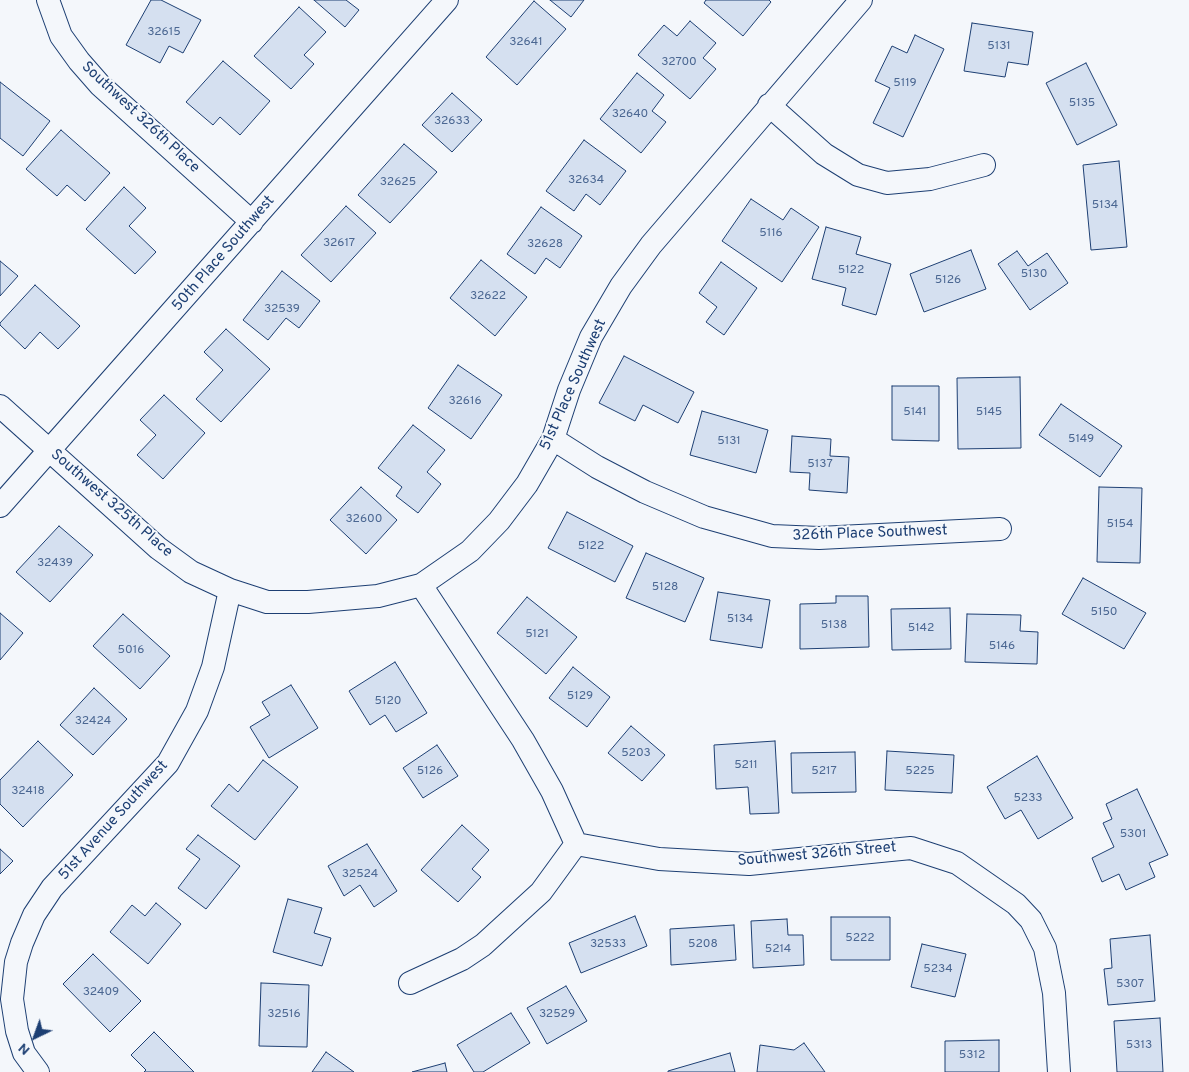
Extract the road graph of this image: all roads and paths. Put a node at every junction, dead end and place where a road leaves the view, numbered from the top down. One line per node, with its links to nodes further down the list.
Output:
1 (48, 0): 6 (street, Southwest 326th Place)
2 (447, 0): 6 (street, 50th Place Southwest)
3 (861, 0): 4 (street, 51st Place Southwest)
4 (769, 105): 5 (street); 8 (street, 51st Place Southwest)
5 (984, 165)
6 (252, 222): 9 (street, 50th Place Southwest)
7 (0, 406): 9 (street, Southwest 325th Place)
8 (553, 439): 11 (street, 326th Place Southwest); 12 (street, 51st Place Southwest)
9 (50, 451): 10 (street, 50th Place Southwest); 13 (street, Southwest 325th Place)
10 (0, 506)
11 (1000, 528)
12 (421, 585): 13 (street, 51st Place Southwest); 14 (street)
13 (230, 590): 15 (street, 51st Avenue Southwest)
14 (576, 844): 16 (street); 19 (street, Southwest 326th Street)
15 (8, 962): 17 (street, 51st Avenue Southwest)
16 (410, 983)
17 (8, 1030): 18 (street, 51st Avenue Southwest)
18 (38, 1072)
19 (1058, 1072)

